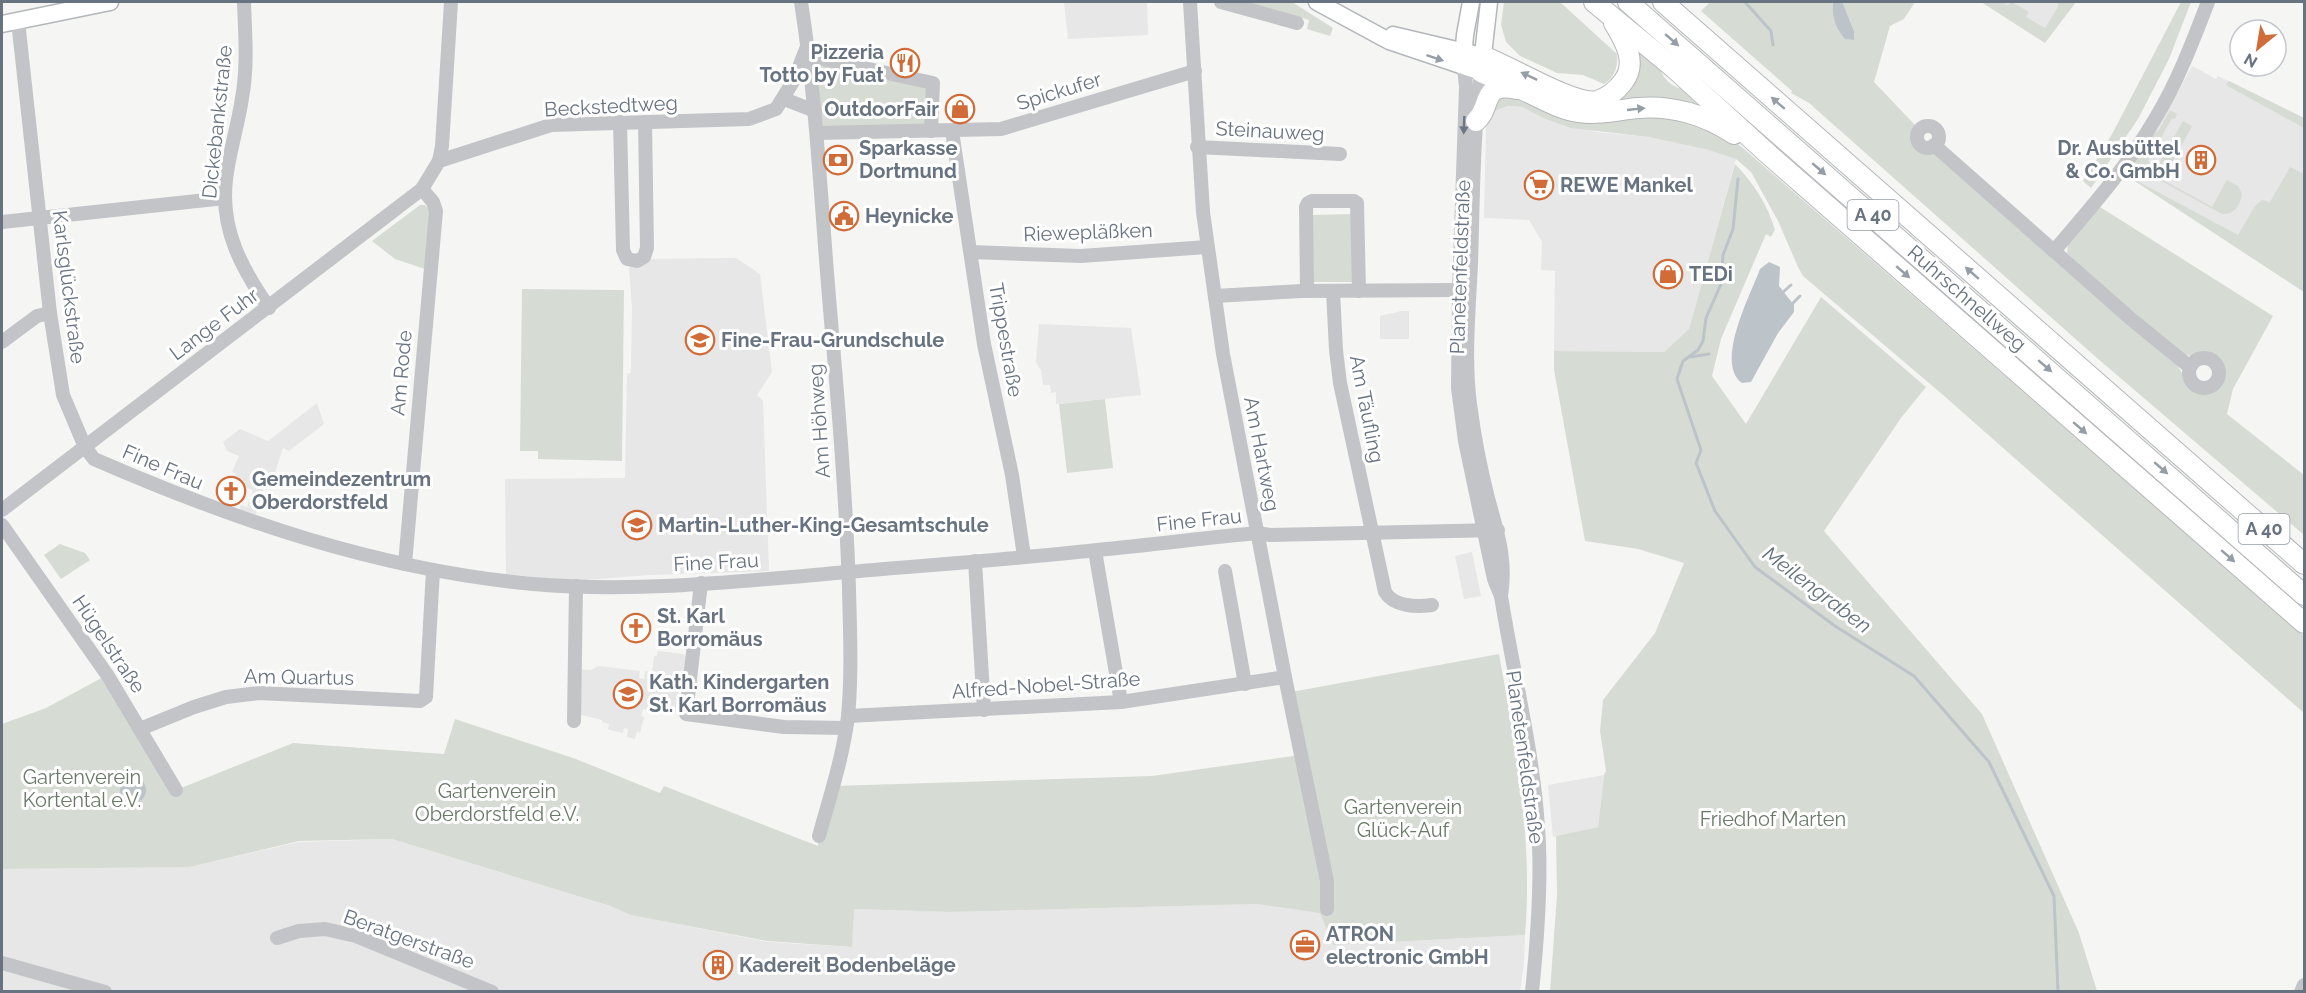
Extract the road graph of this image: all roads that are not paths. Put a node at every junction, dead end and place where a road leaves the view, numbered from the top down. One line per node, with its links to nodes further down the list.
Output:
1 (110, 2): 14 (main road)
2 (243, 2): 36 (street, Dickebankstraße)
3 (451, 2): 34 (street)
4 (801, 2): 18 (street, Am Höhweg)
5 (1190, 2): 20 (street, Am Hartweg)
6 (1221, 2): 15 (street)
7 (1317, 2): 16 (main road)
8 (1489, 2): 19 (main road, Planetenfeldstraße)
9 (1628, 2): 69 (highway, Ruhrschnellweg / A 40, one-way to 69)
10 (1663, 2): 52 (highway, Ruhrschnellweg / A 40, one-way to 10)
11 (2208, 2): 40 (street)
12 (1599, 5): 19 (highway, one-way to 19); 32 (highway)
13 (1470, 6): 17 (main road); 19 (main road, Planetenfeldstraße)
14 (10, 23): 37 (street, Karlsglückstraße)
15 (1297, 23)
16 (1369, 30): 17 (main road); 19 (main road, one-way to 19)
17 (1430, 42): 19 (main road)
18 (808, 51): 22 (street); 23 (street, Am Höhweg); 27 (street)
19 (1472, 62): 21 (highway); 24 (street, Planetenfeldstraße); 42 (street, Planetenfeldstraße, one-way to 42)
20 (1194, 71): 28 (street, Spickufer); 31 (street, Am Hartweg)
21 (1524, 90): 24 (highway); 32 (highway, one-way to 32)
22 (784, 99): 23 (street); 26 (street, Beckstedtweg)
23 (815, 111): 29 (street, Am Höhweg)
24 (1476, 121): 55 (street, Planetenfeldstraße)
25 (620, 122): 26 (street, Beckstedtweg); 26 (street); 34 (street, Beckstedtweg)
26 (645, 122)
27 (932, 131): 28 (street, Spickufer); 29 (street, Spickufer)
28 (952, 131): 41 (street, Trippestraße)
29 (817, 133): 66 (street, Am Höhweg)
30 (1934, 145): 40 (street)
31 (1197, 147): 33 (street, Steinauweg); 39 (street, Am Hartweg)
32 (1767, 153): 71 (highway, one-way to 71)
33 (1340, 154)
34 (439, 161): 35 (street, Lange Fuhr)
35 (422, 189): 47 (street, Lange Fuhr); 62 (street, Am Rode)
36 (225, 198): 37 (street); 47 (street, Dickebankstraße)
37 (40, 218): 38 (street); 48 (street, Karlsglückstraße)
38 (2, 222)
39 (1207, 247): 41 (street, Riewepläßken); 46 (street, Am Hartweg)
40 (2054, 251): 50 (street)
41 (970, 252): 60 (street, Trippestraße)
42 (1459, 290): 45 (street); 55 (street, Planetenfeldstraße)
43 (1307, 291): 44 (street); 45 (street); 46 (street)
44 (1333, 291): 45 (street); 57 (street, Am Täufling)
45 (1359, 291)
46 (1215, 296): 56 (street, Am Hartweg)
47 (268, 308): 51 (street, Lange Fuhr)
48 (50, 313): 49 (street); 51 (street, Karlsglückstraße)
49 (2, 342)
50 (2190, 367)
51 (85, 447): 53 (street, Lange Fuhr); 62 (street, Fine Frau)
52 (2224, 494): 58 (highway); 63 (highway, Ruhrschnellweg / A 40)
53 (2, 510)
54 (2, 525): 78 (street, Hügelstraße)
55 (1491, 530): 57 (street, Fine Frau); 89 (street, Planetenfeldstraße)
56 (1257, 533): 57 (street, Fine Frau); 59 (street, Fine Frau); 72 (street, Am Hartweg)
57 (1373, 533): 70 (street)
58 (2304, 547)
59 (1095, 551): 60 (street, Fine Frau); 74 (street)
60 (1024, 556): 61 (street, Fine Frau)
61 (975, 561): 66 (street, Fine Frau); 75 (street)
62 (405, 564): 64 (street, Fine Frau)
63 (2304, 564)
64 (433, 570): 68 (street, Fine Frau); 78 (street, Am Quartus)
65 (1225, 571): 73 (street)
66 (849, 572): 67 (street, Fine Frau); 77 (street, Am Höhweg)
67 (701, 583): 68 (street, Fine Frau); 77 (street, Alfred-Nobel-Straße)
68 (576, 586): 76 (street)
69 (2304, 595)
70 (1432, 605)
71 (2304, 623)
72 (1285, 677): 73 (street, Alfred-Nobel-Straße); 81 (street, Am Hartweg)
73 (1245, 684): 74 (street, Alfred-Nobel-Straße)
74 (1121, 702): 75 (street, Alfred-Nobel-Straße)
75 (984, 710): 77 (street, Alfred-Nobel-Straße)
76 (570, 712)
77 (847, 722): 80 (street, Am Höhweg)
78 (140, 729): 79 (street, Hügelstraße)
79 (176, 790)
80 (819, 836)
81 (1327, 909)
82 (277, 938): 88 (street, Beratgerstraße)
83 (2, 963): 84 (street)
84 (50, 976): 86 (street); 87 (street)
85 (2304, 985): 90 (street)
86 (48, 992)
87 (105, 992)
88 (492, 992)
89 (1532, 992)
90 (2301, 992)

